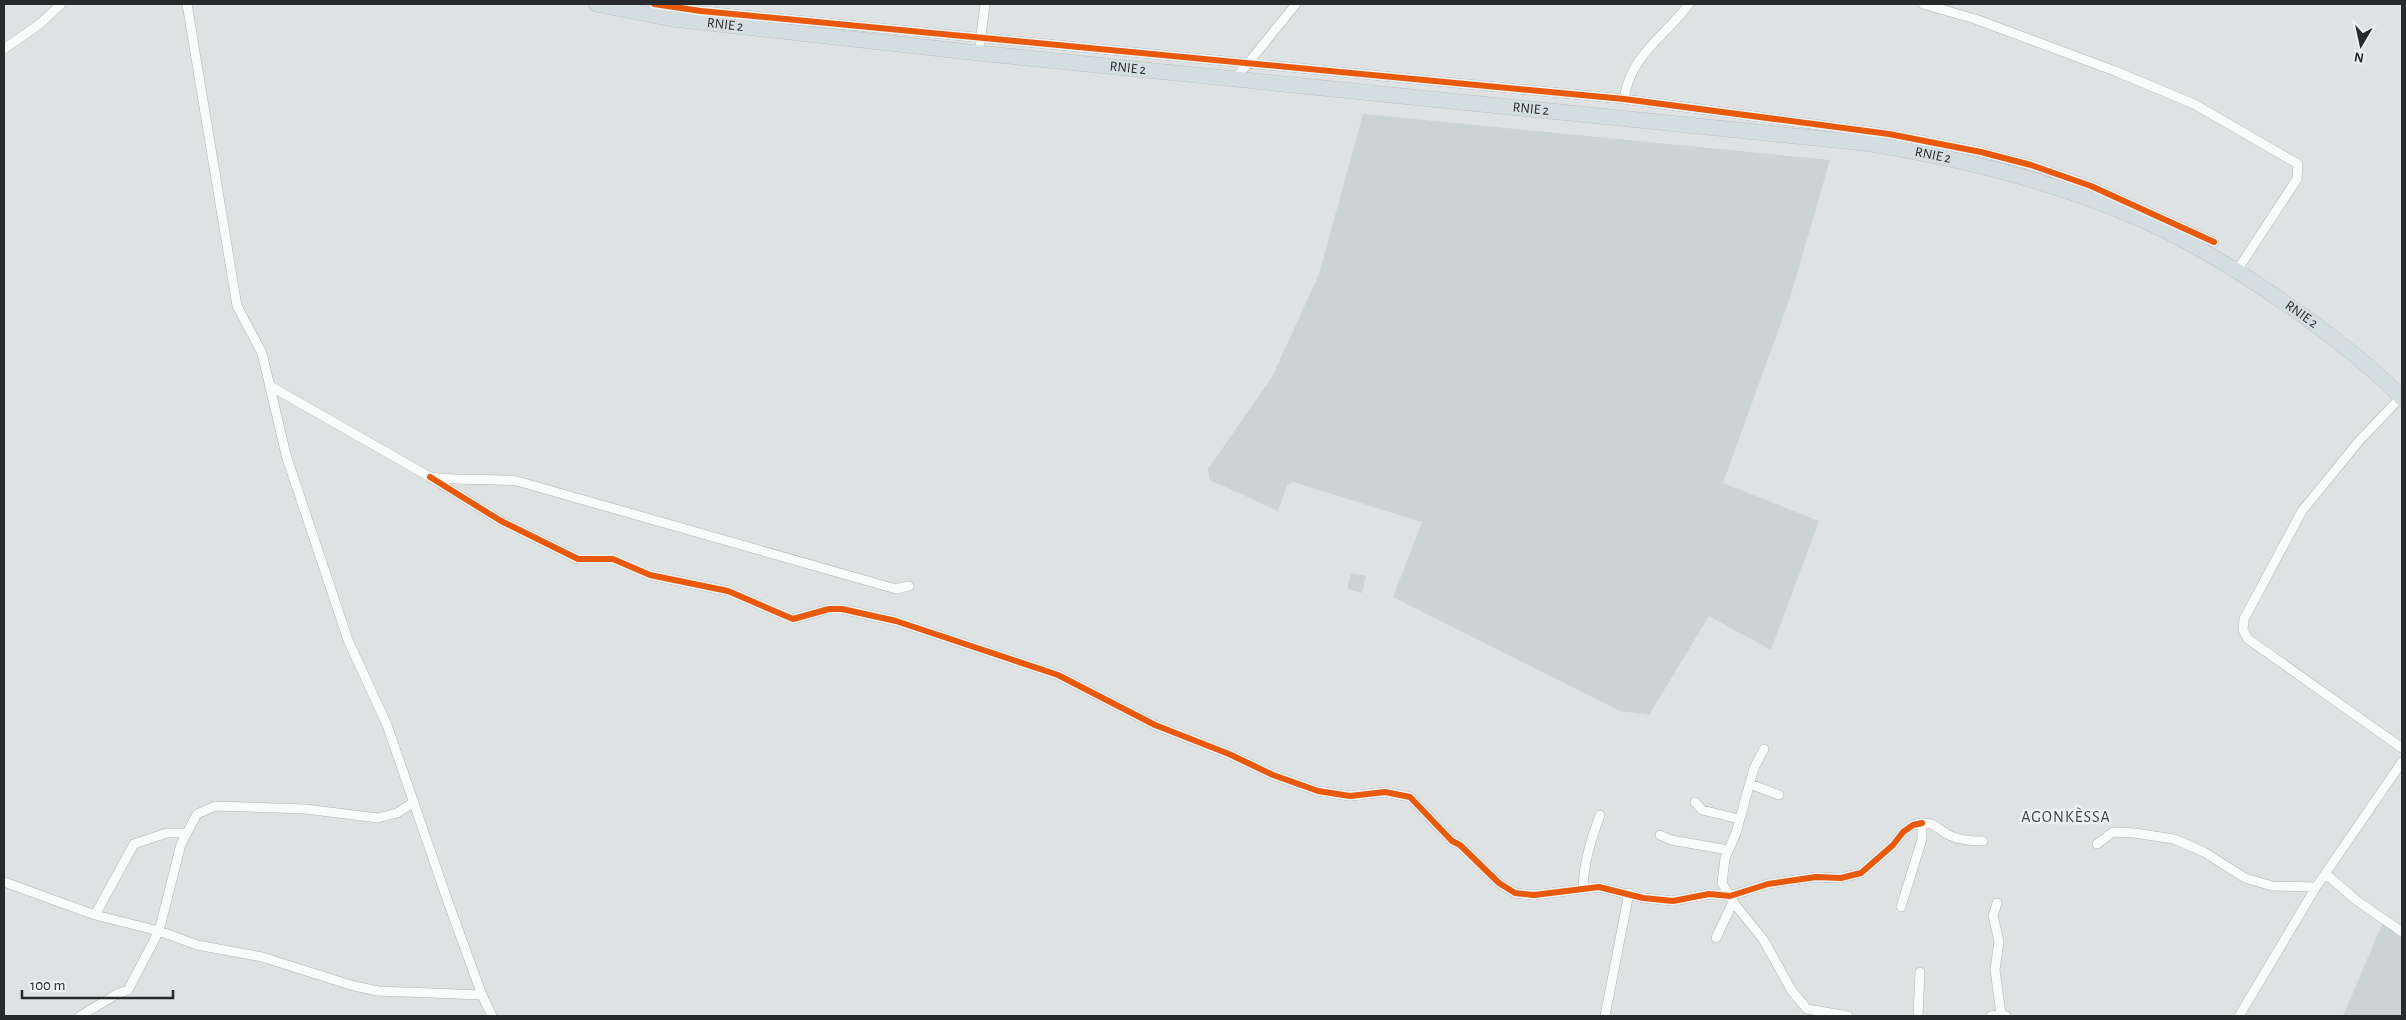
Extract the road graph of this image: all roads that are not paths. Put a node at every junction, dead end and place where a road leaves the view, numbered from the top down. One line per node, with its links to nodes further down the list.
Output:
1 (61, 4): 10 (street)
2 (188, 4): 17 (street)
3 (596, 4): 11 (highway, RNIE 2 / RNIE 2)
4 (654, 4): 9 (street)
5 (985, 4): 9 (street)
6 (1296, 4): 12 (street)
7 (1689, 4): 14 (street)
8 (1923, 4): 16 (street)
9 (980, 38): 11 (street); 12 (street)
10 (4, 49)
11 (978, 54): 13 (highway, RNIE 2 / RNIE 2)
12 (1247, 64): 13 (street); 14 (street)
13 (1235, 78): 16 (highway, RNIE 2 / RNIE 2)
14 (1624, 99): 15 (street)
15 (2214, 242)
16 (2236, 272): 18 (highway, RNIE 2 / RNIE 2)
17 (270, 386): 19 (street); 26 (street)
18 (2402, 397): 21 (street)
19 (430, 477): 20 (street); 39 (street)
20 (910, 586)
21 (2402, 748)
22 (1764, 749): 24 (street)
23 (2402, 762): 36 (street)
24 (1750, 784): 25 (street); 29 (street)
25 (1779, 795)
26 (414, 802): 31 (street); 49 (street)
27 (1695, 802): 29 (street)
28 (1600, 815): 39 (street)
29 (1739, 819): 35 (street)
30 (1922, 823): 33 (street); 41 (street); 43 (street)
31 (186, 833): 44 (street); 45 (street)
32 (1660, 835): 35 (street)
33 (1983, 841)
34 (2097, 844): 38 (street)
35 (1728, 850): 41 (street)
36 (2326, 874): 38 (street); 46 (street)
37 (4, 882): 44 (street)
38 (2316, 887): 58 (street)
39 (1583, 888): 40 (street)
40 (1629, 893): 41 (street); 54 (street)
41 (1732, 899): 47 (street); 50 (street)
42 (1997, 903): 51 (street)
43 (1901, 907)
44 (95, 916): 45 (street)
45 (159, 931): 49 (street); 52 (street)
46 (2402, 932)
47 (1716, 938)
48 (1920, 972): 56 (street)
49 (482, 995): 53 (street)
50 (1805, 1012): 55 (street)
51 (2004, 1015): 57 (street)
52 (80, 1016)
53 (492, 1016)
54 (1605, 1016)
55 (1848, 1016)
56 (1918, 1016)
57 (1991, 1016)
58 (2239, 1016)

